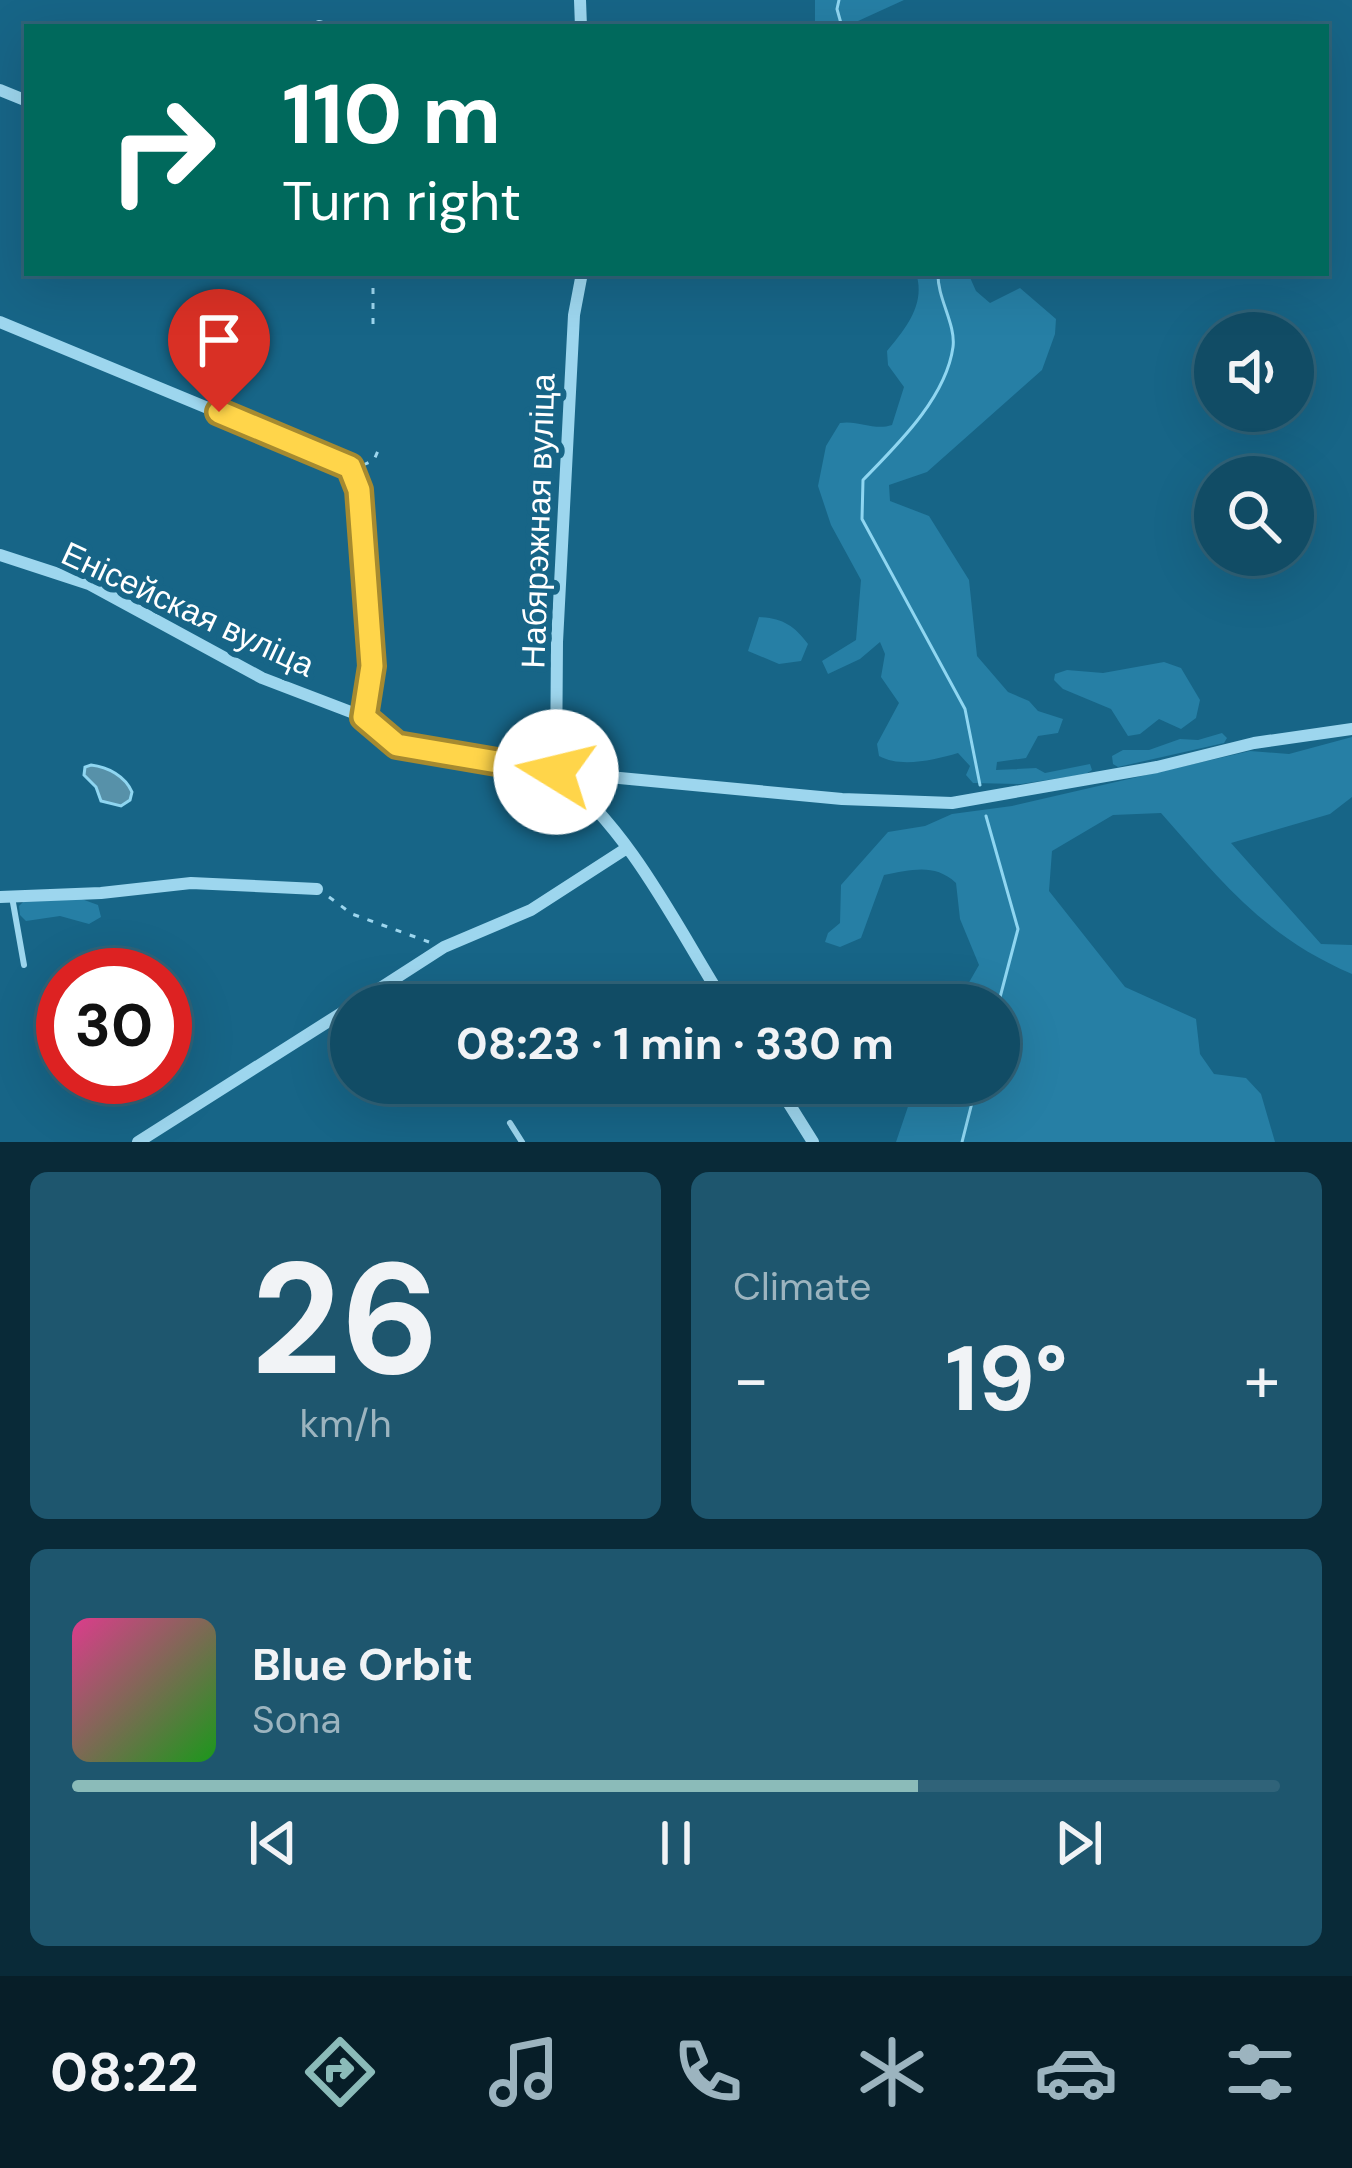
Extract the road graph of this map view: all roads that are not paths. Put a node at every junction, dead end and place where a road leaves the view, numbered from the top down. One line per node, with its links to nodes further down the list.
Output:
1 (581, 276): 6 (street, Набярэжная вуліца)
2 (0, 322): 4 (street)
3 (0, 555): 4 (street, Енісейская вуліца)
4 (364, 717): 6 (street, Енісейская вуліца)
5 (1352, 729): 6 (street, Енісейская вуліца)
6 (556, 772): 7 (street)
7 (628, 848): 11 (street); 12 (street)
8 (317, 890): 9 (street)
9 (6, 896): 10 (lane)
10 (24, 964)
11 (386, 984)
12 (714, 984)
13 (330, 1020): 16 (street)
14 (789, 1104): 18 (street)
15 (510, 1123): 17 (lane)
16 (138, 1142)
17 (522, 1142)
18 (813, 1142)

